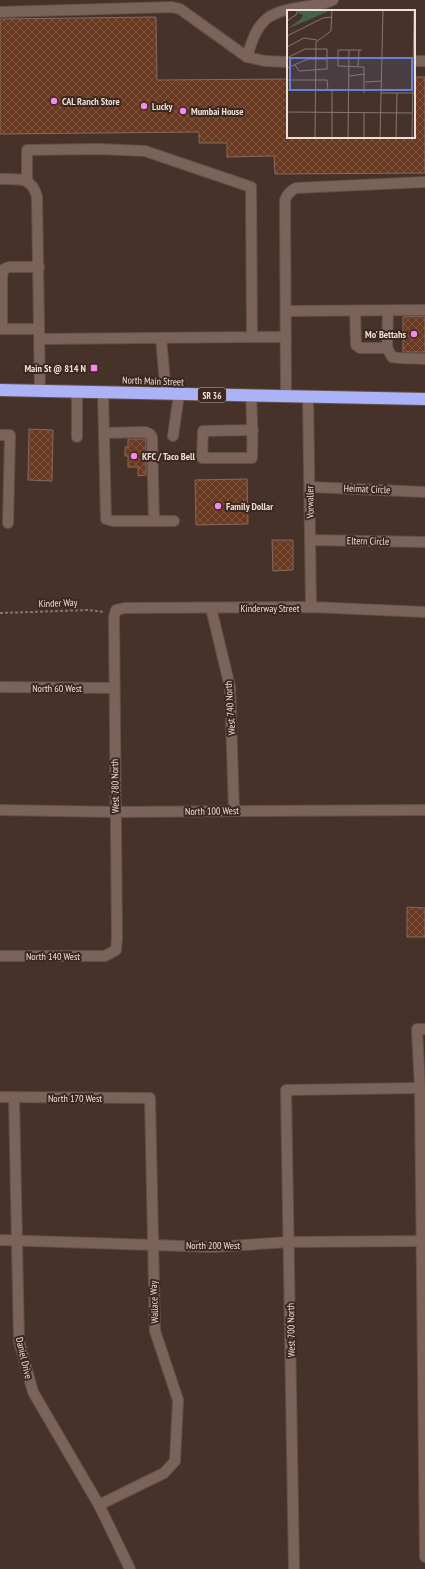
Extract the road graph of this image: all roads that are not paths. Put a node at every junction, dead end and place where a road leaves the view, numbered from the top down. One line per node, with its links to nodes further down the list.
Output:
1 (333, 0): 3 (street)
2 (0, 12): 3 (street)
3 (247, 57): 4 (street)
4 (287, 62)
5 (0, 179): 6 (street)
6 (27, 181): 8 (street); 15 (street)
7 (425, 182): 10 (street)
8 (39, 267): 13 (street); 14 (street)
9 (425, 310): 12 (street)
10 (286, 311): 11 (street); 16 (street)
11 (355, 311): 12 (street); 19 (street)
12 (388, 311): 19 (street)
13 (1, 329): 14 (street)
14 (39, 329): 18 (street)
15 (252, 337): 16 (street); 17 (street)
16 (286, 337): 28 (street)
17 (162, 338): 18 (street); 25 (street)
18 (40, 339): 22 (street)
19 (387, 348): 20 (street)
20 (425, 358)
21 (0, 390): 22 (highway, North Main Street / SR 36)
22 (40, 391): 23 (highway, North Main Street / SR 36)
23 (78, 392): 24 (highway, North Main Street / SR 36); 35 (street)
24 (103, 392): 25 (highway, North Main Street / SR 36); 32 (street)
25 (166, 393): 26 (highway, North Main Street / SR 36)
26 (179, 394): 27 (highway, North Main Street / SR 36); 34 (street)
27 (251, 396): 28 (highway, North Main Street / SR 36); 31 (street)
28 (286, 396): 29 (highway, North Main Street / SR 36)
29 (308, 396): 30 (highway, North Main Street / SR 36); 36 (street, Vorwaller)
30 (425, 399)
31 (253, 430): 31 (street)
32 (104, 433): 38 (street); 38 (street)
33 (0, 435): 40 (street)
34 (173, 436)
35 (77, 437)
36 (310, 487): 37 (street, Heimat Circle); 41 (street, Vorwaller)
37 (425, 492)
38 (154, 521): 39 (street)
39 (174, 521)
40 (8, 523)
41 (310, 540): 42 (street, Eltern Circle); 43 (street, Vorwaller)
42 (425, 542)
43 (311, 607): 44 (street, Kinderway Street); 46 (street, Kinderway Street)
44 (211, 608): 45 (street, Kinderway Street); 51 (street, West 740 North)
45 (116, 610): 48 (street, West 780 North)
46 (425, 612)
47 (0, 687): 48 (street, North 60 West)
48 (114, 688): 52 (street, West 780 North)
49 (0, 810): 52 (street, North 100 West)
50 (425, 810): 51 (street, North 100 West)
51 (234, 811): 52 (street, North 100 West)
52 (116, 812): 54 (street, West 780 North)
53 (0, 956): 54 (street, North 140 West)
54 (106, 956)
55 (421, 1029): 56 (street)
56 (420, 1088): 62 (street); 63 (street, West 700 North)
57 (0, 1097): 58 (street, North 170 West)
58 (14, 1097): 59 (street, North 170 West); 61 (street, Daniel Drive)
59 (150, 1098): 64 (street, Wallace Way)
60 (0, 1240): 61 (street, North 200 West)
61 (18, 1241): 64 (street, North 200 West); 65 (street, Daniel Drive)
62 (424, 1241): 63 (street, North 200 West); 66 (street)
63 (290, 1242): 64 (street, North 200 West); 68 (street, West 700 North)
64 (152, 1244): 65 (street, Wallace Way)
65 (99, 1505): 67 (street, Daniel Drive)
66 (425, 1557)
67 (130, 1569)
68 (294, 1569)

